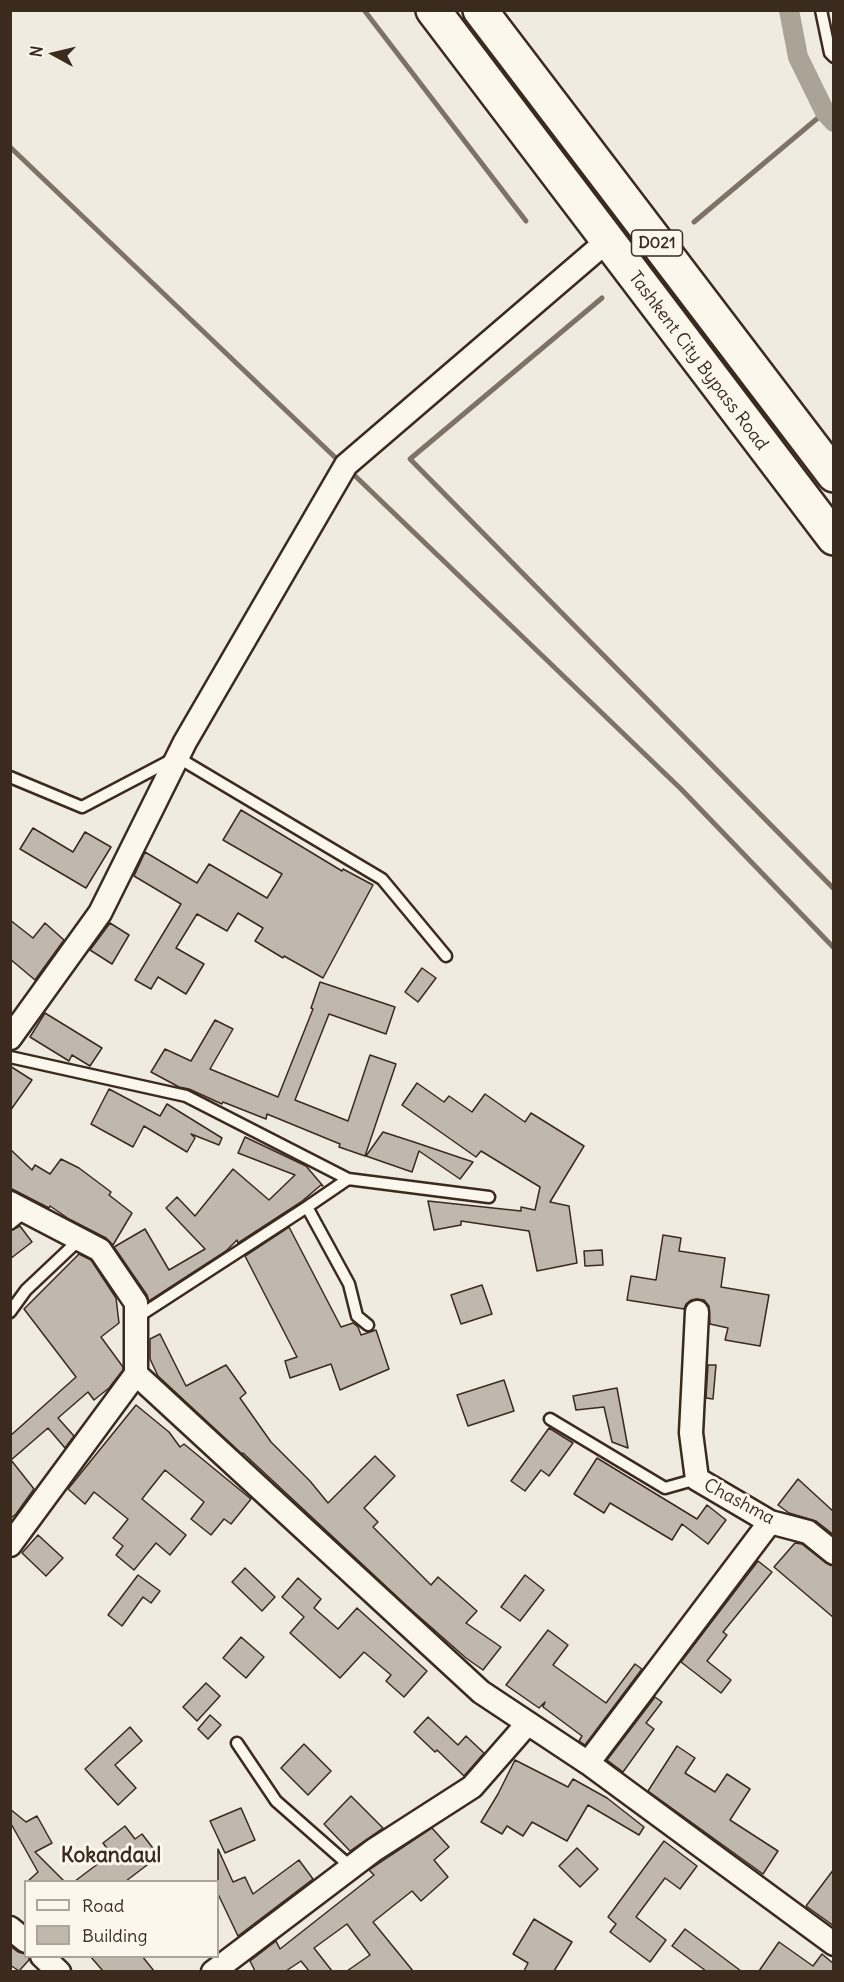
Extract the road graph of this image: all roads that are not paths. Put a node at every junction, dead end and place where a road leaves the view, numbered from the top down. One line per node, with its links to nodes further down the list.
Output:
1 (433, 10): 5 (highway, Tashkent City Bypass Road / D021)
2 (480, 10): 6 (highway, D021)
3 (821, 10): 4 (lane)
4 (834, 57)
5 (607, 240): 7 (highway, Tashkent City Bypass Road / D021); 8 (street)
6 (834, 475)
7 (834, 538)
8 (177, 757): 9 (lane); 10 (lane); 11 (street)
9 (10, 777)
10 (446, 956)
11 (10, 1038)
12 (10, 1057): 13 (lane)
13 (348, 1179): 14 (lane); 15 (lane)
14 (489, 1197)
15 (308, 1207): 20 (lane); 21 (lane)
16 (16, 1213): 17 (street)
17 (80, 1239): 18 (lane); 20 (street)
18 (10, 1312)
19 (698, 1312): 24 (street, Chashma)
20 (136, 1318): 22 (street)
21 (368, 1325)
22 (136, 1374): 26 (street); 28 (street)
23 (549, 1419): 24 (lane)
24 (697, 1479): 25 (street, Chashma)
25 (770, 1522): 27 (street, Chashma); 30 (street)
26 (10, 1545)
27 (834, 1553)
28 (528, 1723): 30 (street); 31 (street)
29 (237, 1743): 31 (lane)
30 (588, 1763): 34 (street)
31 (351, 1867): 37 (street)
32 (10, 1928): 33 (street)
33 (24, 1939)
34 (834, 1944)
35 (44, 1958): 36 (street)
36 (59, 1971)
37 (213, 1971)

